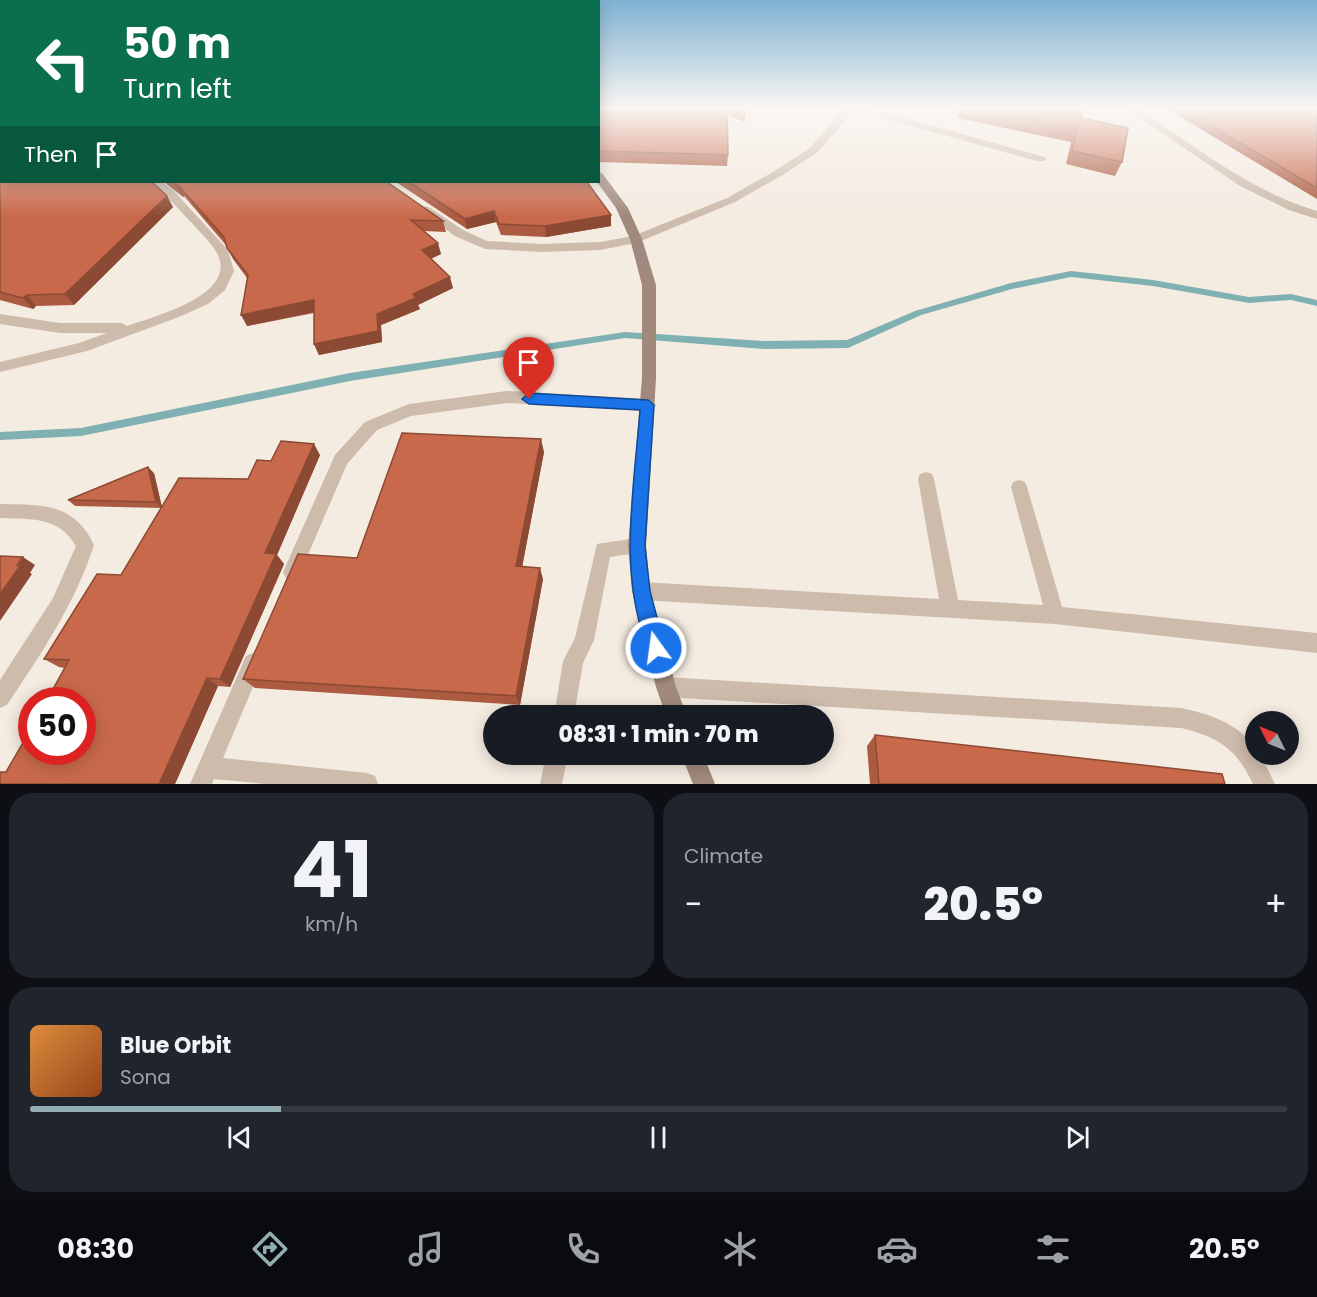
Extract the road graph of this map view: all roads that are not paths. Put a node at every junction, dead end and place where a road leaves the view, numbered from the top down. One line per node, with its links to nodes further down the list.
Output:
1 (820, 144): 9 (street)
2 (985, 144): 4 (street)
3 (1182, 144): 8 (street)
4 (1041, 159)
5 (600, 178): 9 (main road)
6 (156, 183): 11 (street)
7 (414, 201): 9 (street)
8 (1317, 215)
9 (636, 239): 13 (main road)
10 (0, 320): 11 (street)
11 (135, 327): 12 (street)
12 (0, 367)
13 (648, 405): 17 (main road); 18 (street)
14 (926, 479): 20 (street)
15 (1019, 487): 21 (street)
16 (0, 511): 25 (street)
17 (637, 546): 19 (main road); 26 (street)
18 (284, 591)
19 (641, 591): 20 (street); 24 (main road)
20 (950, 608): 21 (street)
21 (1055, 615): 22 (street)
22 (1317, 643)
23 (260, 646): 30 (street)
24 (666, 687): 27 (main road); 34 (street)
25 (0, 698)
26 (566, 705)
27 (673, 705)
28 (555, 765): 32 (street)
29 (696, 765): 33 (main road)
30 (205, 775): 31 (street)
31 (368, 784)
32 (551, 784)
33 (704, 784)
34 (1264, 784)

